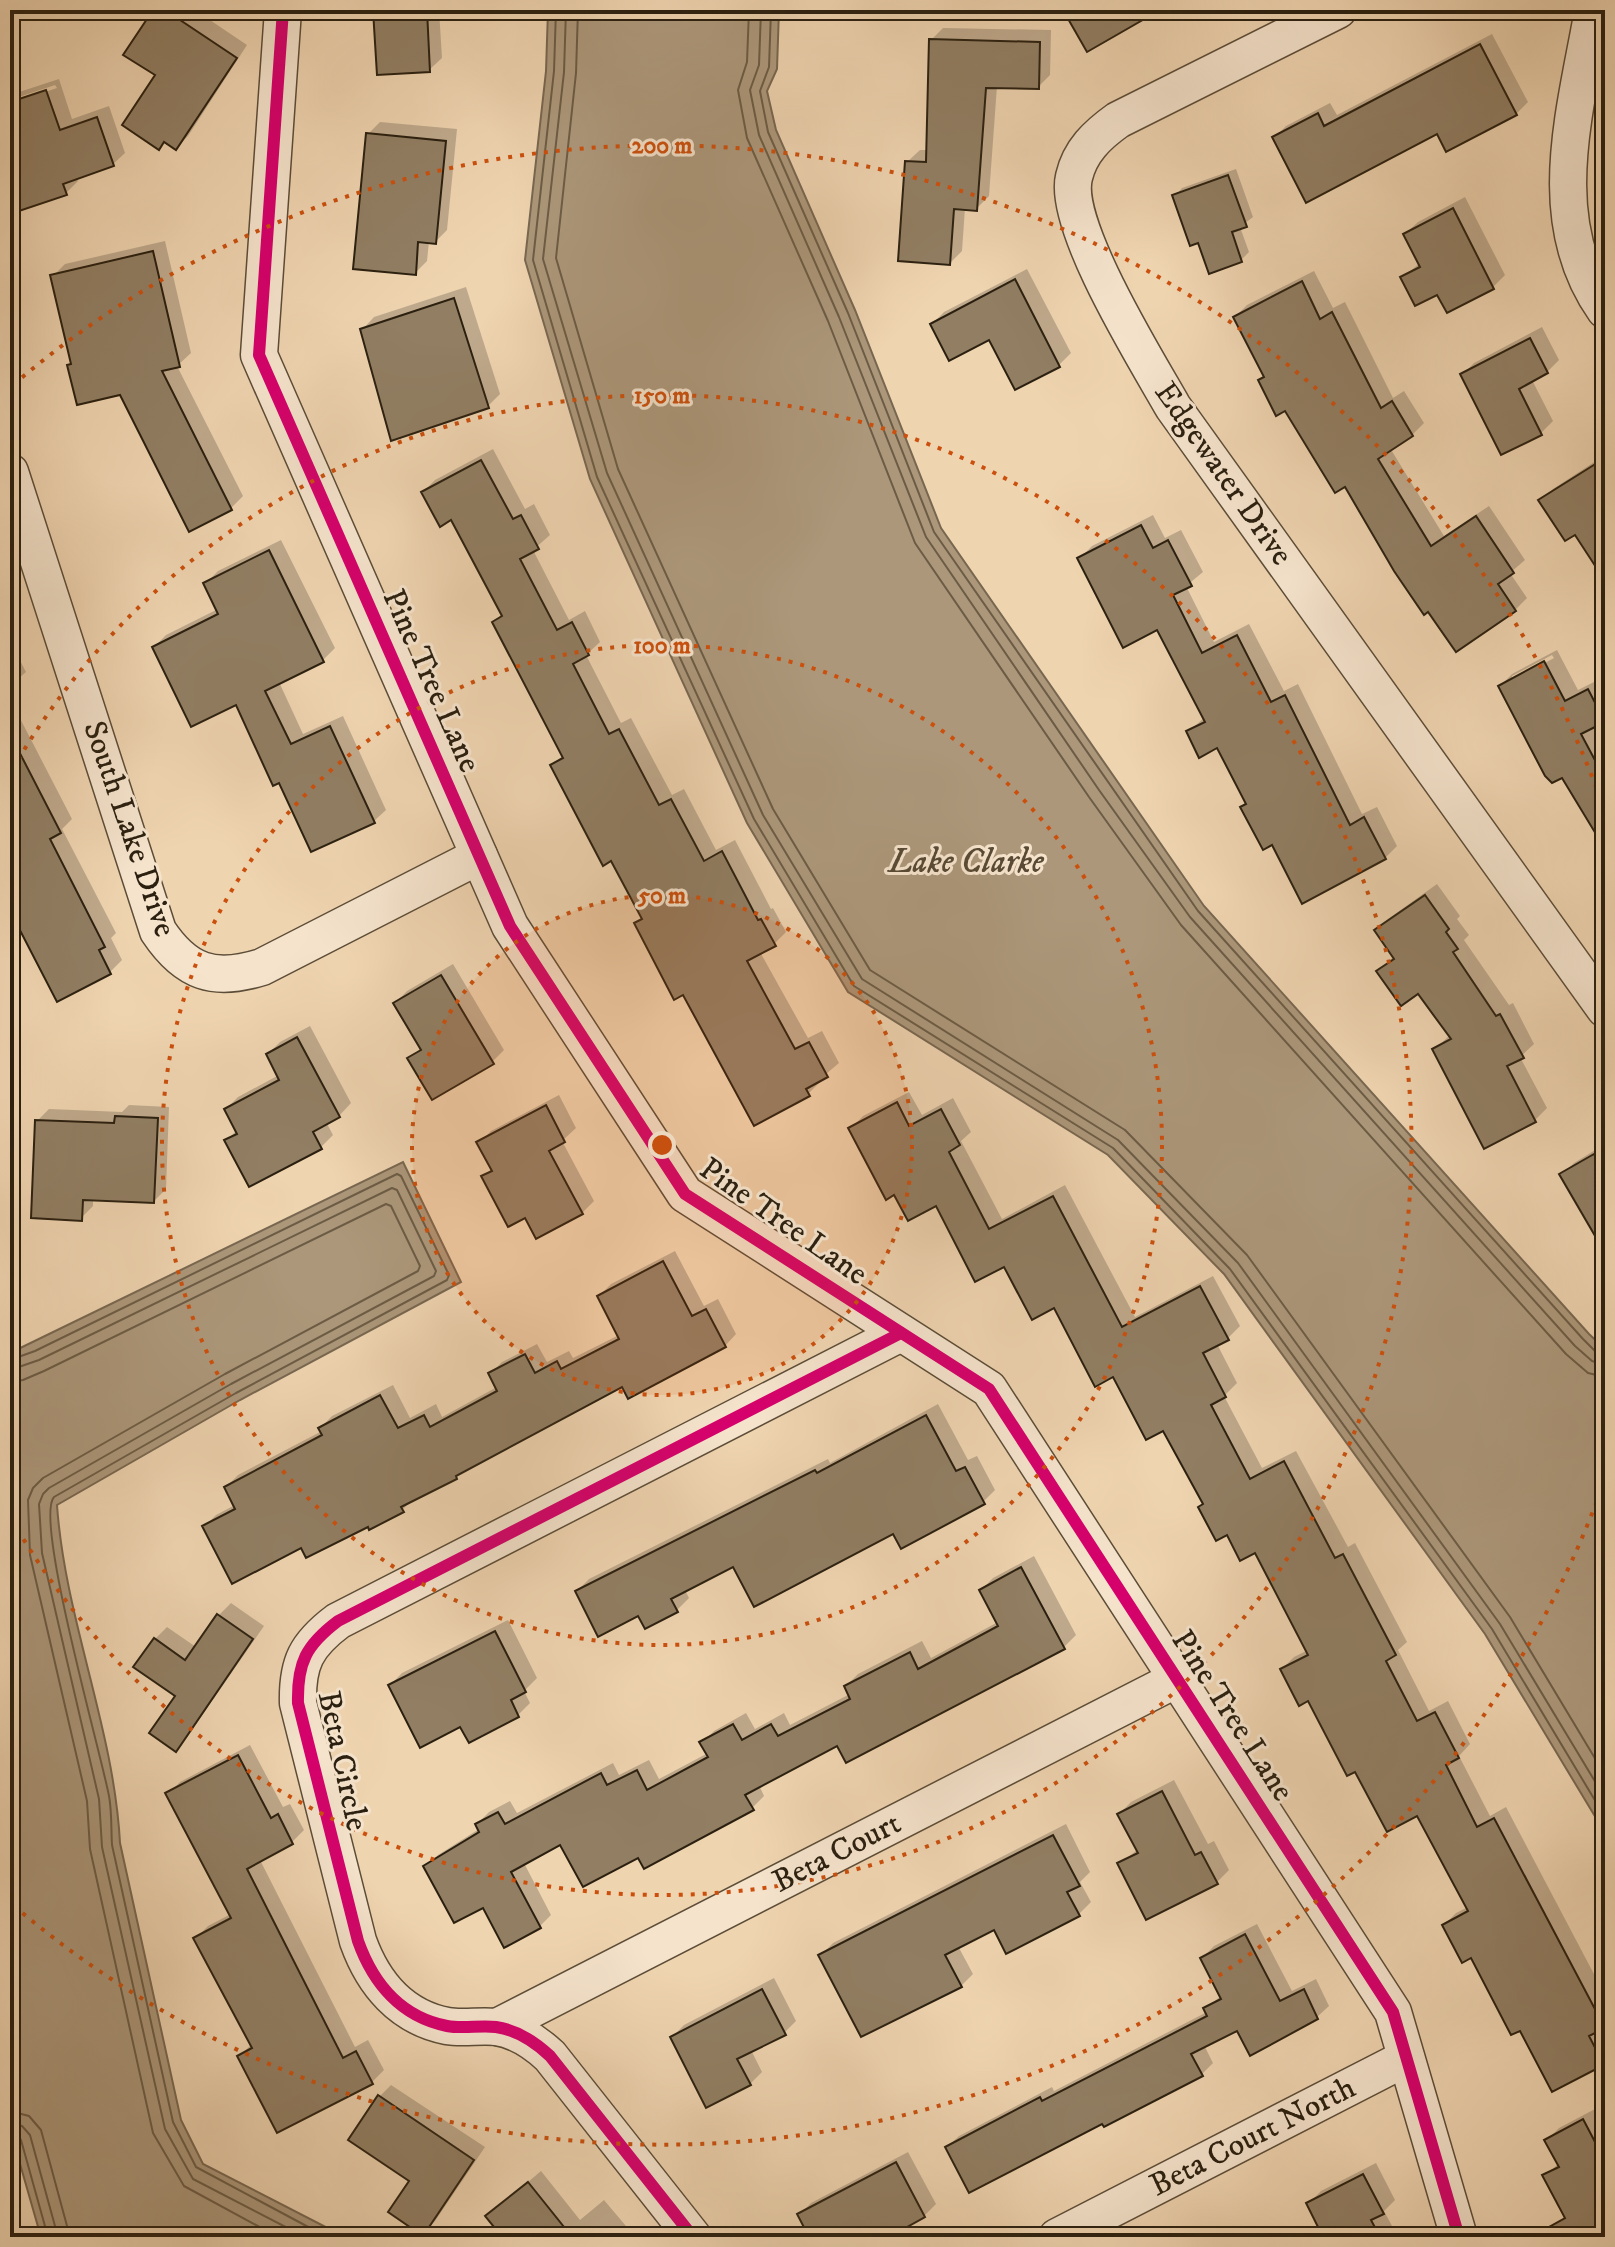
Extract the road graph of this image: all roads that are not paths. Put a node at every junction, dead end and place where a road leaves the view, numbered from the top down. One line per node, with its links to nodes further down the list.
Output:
1 (283, 10): 6 (street, Pine Tree Lane)
2 (1338, 10): 7 (street, Edgewater Drive)
3 (1593, 10): 4 (street)
4 (1605, 310)
5 (10, 472): 6 (street, South Lake Drive)
6 (479, 856): 8 (street, Pine Tree Lane)
7 (1605, 1009)
8 (901, 1333): 9 (street, Pine Tree Lane); 10 (street, Beta Circle)
9 (1177, 1679): 10 (street, Beta Court); 11 (street, Pine Tree Lane)
10 (497, 2027): 12 (street, Beta Circle)
11 (1406, 2058): 13 (street, Beta Court North); 14 (street, Pine Tree Lane)
12 (693, 2237)
13 (1057, 2237)
14 (1459, 2237)

